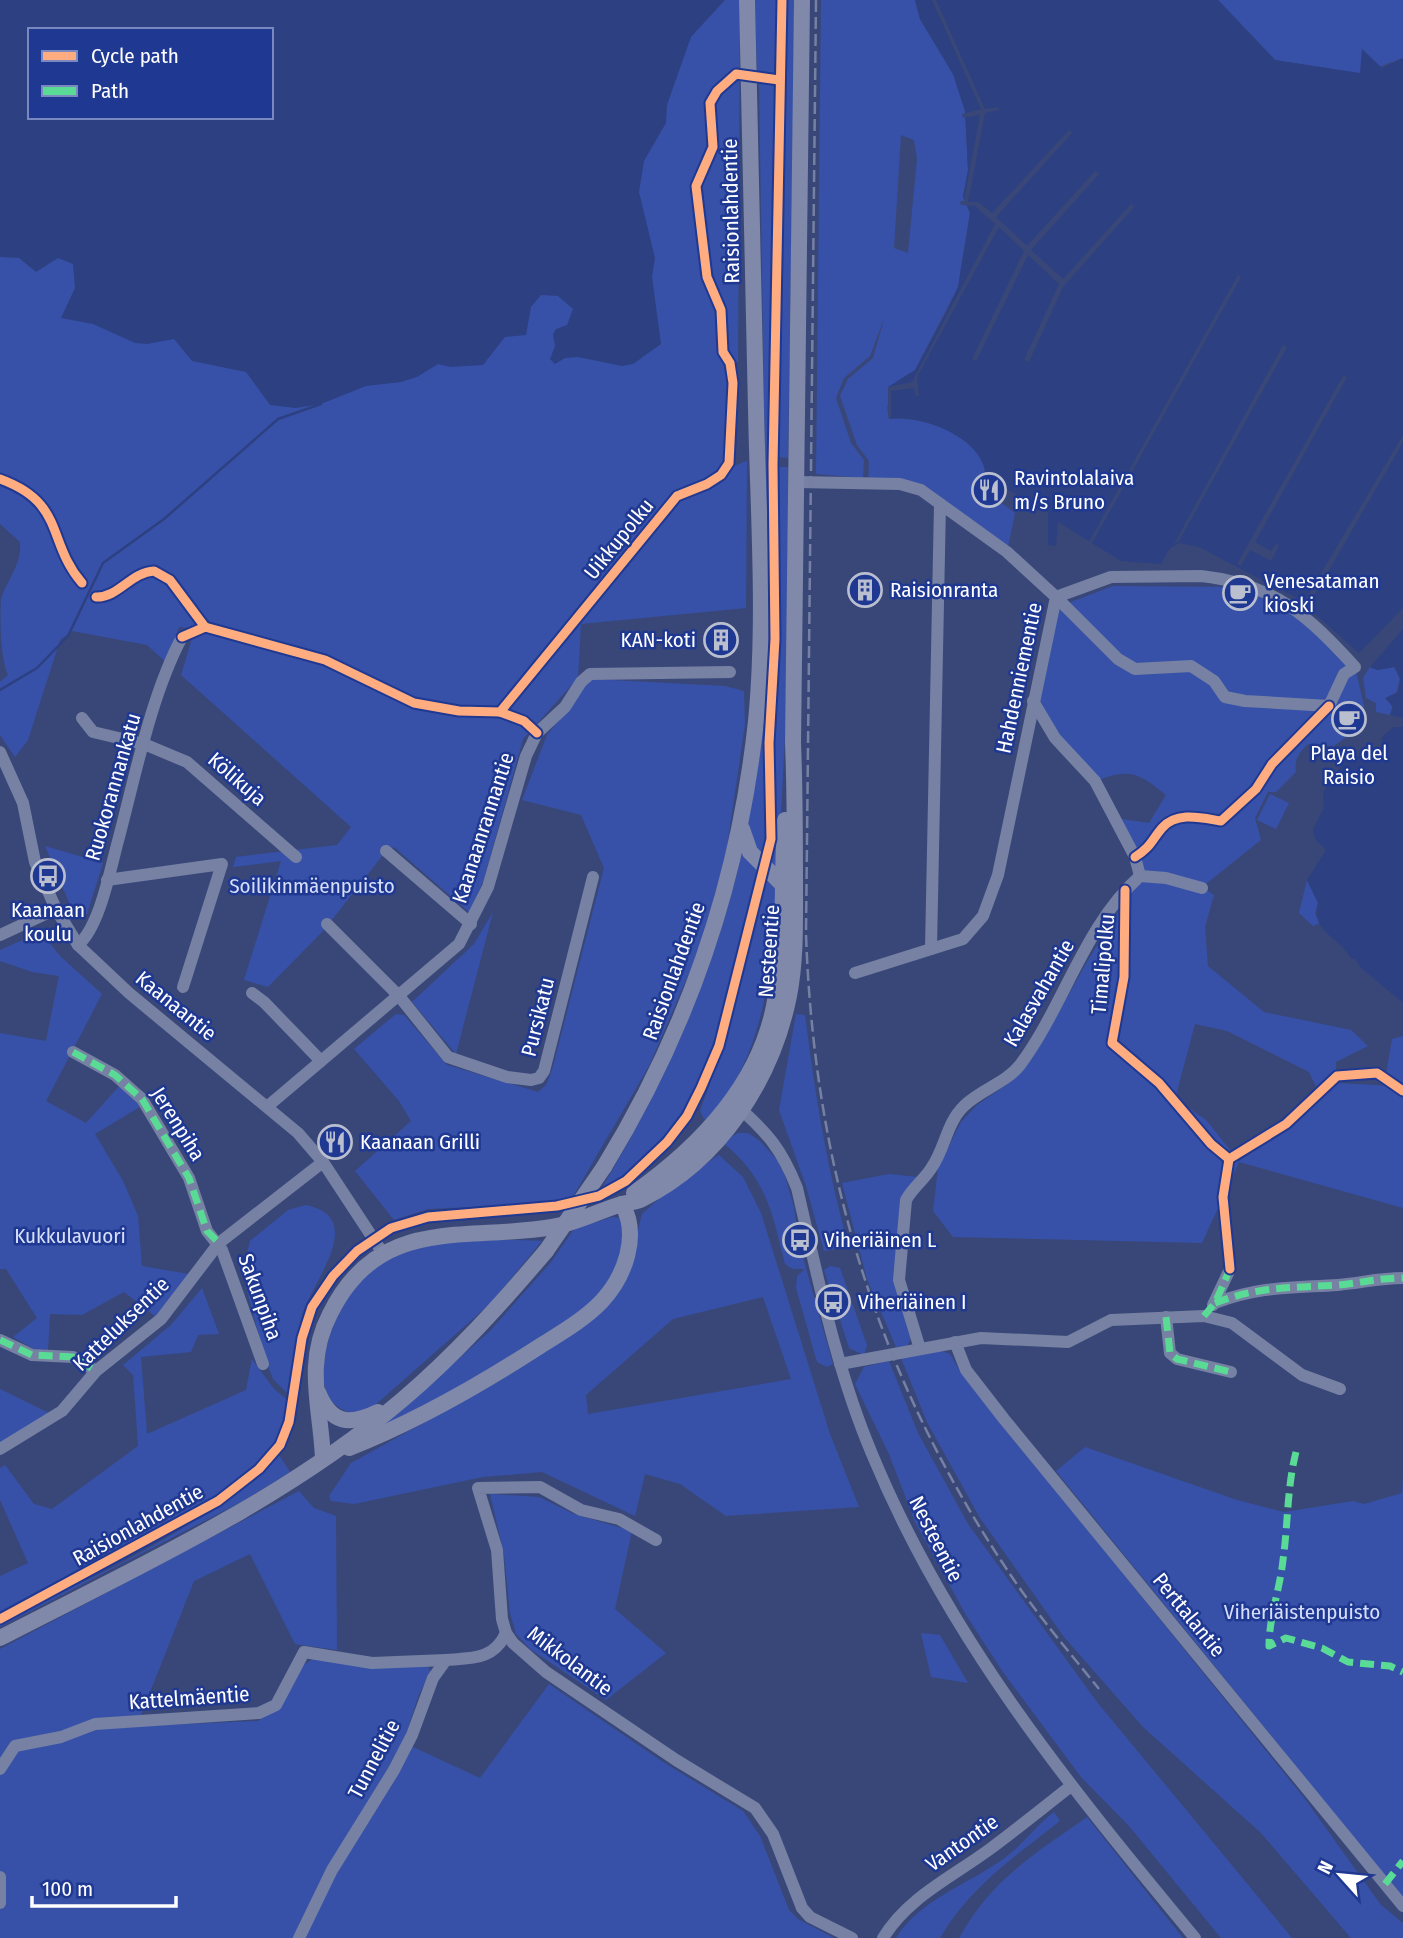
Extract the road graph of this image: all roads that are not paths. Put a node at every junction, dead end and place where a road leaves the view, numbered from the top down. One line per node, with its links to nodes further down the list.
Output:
1 (747, 0): 13 (main road, Raisionlahdentie)
2 (802, 0): 3 (main road, Nesteentie)
3 (797, 482): 4 (street, Hahdenniementie); 10 (main road, Nesteentie)
4 (940, 504): 5 (street, Hahdenniementie); 27 (street)
5 (1056, 597): 5 (street); 8 (street, Hahdenniementie)
6 (182, 637): 11 (street, Ruokorannankatu)
7 (730, 672): 24 (street, Kaanaanrannantie)
8 (1033, 701): 16 (street); 27 (street, Hahdenniementie)
9 (82, 718): 11 (street, Kölikuja)
10 (793, 743): 19 (main road, Nesteentie); 21 (main road, Nesteentie)
11 (144, 744): 15 (street, Kölikuja); 18 (street, Ruokorannankatu)
12 (0, 752): 22 (street, Kaanaantie)
13 (741, 820): 19 (main road); 54 (main road, Raisionlahdentie, bridge)
14 (386, 851): 24 (street)
15 (296, 857)
16 (1140, 876): 20 (street); 47 (street, Kalasvahantie)
17 (593, 877): 31 (street, Pursikatu)
18 (107, 880): 26 (street, Ruokorannankatu); 29 (street)
19 (781, 883): 21 (main road); 35 (main road, Nesteentie)
20 (1202, 888)
21 (795, 896): 35 (main road, Nesteentie)
22 (56, 909): 25 (street); 26 (street, Kaanaantie)
23 (327, 923): 31 (street)
24 (471, 924): 31 (street, Kaanaanrannantie)
25 (0, 935)
26 (78, 945): 34 (street, Kaanaantie)
27 (931, 949): 28 (street, Hahdenniementie)
28 (855, 973)
29 (183, 987)
30 (252, 993): 33 (street)
31 (399, 996): 33 (street, Kaanaanrannantie)
32 (73, 1052): 38 (street, Jerenpiha)
33 (321, 1061): 34 (street, Kaanaanrannantie)
34 (268, 1105): 36 (street, Kaanaantie)
35 (736, 1105): 37 (main road); 49 (street, Nesteentie)
36 (323, 1162): 38 (street, Katteluksentie); 39 (street, Kaanaantie)
37 (622, 1204): 39 (main road); 56 (main road)
38 (219, 1243): 48 (street, Sakunpiha); 50 (street, Katteluksentie)
39 (384, 1255): 52 (main road)
40 (1230, 1269): 42 (street)
41 (1403, 1278): 42 (street)
42 (1215, 1303): 43 (street)
43 (1207, 1316): 44 (street); 53 (street)
44 (1166, 1317): 46 (street); 51 (street)
45 (0, 1340): 50 (street)
46 (955, 1342): 47 (street); 65 (street, Perttalantie)
47 (920, 1349): 49 (street)
48 (263, 1364)
49 (840, 1364): 62 (street, Nesteentie)
50 (96, 1371): 55 (street, Katteluksentie)
51 (1231, 1372)
52 (315, 1385): 54 (main road); 56 (main road)
53 (1340, 1389)
54 (402, 1401): 56 (main road, Raisionlahdentie)
55 (0, 1449)
56 (323, 1459): 59 (main road, Raisionlahdentie)
57 (656, 1540): 58 (street, Mikkolantie)
58 (506, 1633): 60 (street); 67 (street, Mikkolantie)
59 (0, 1638)
60 (446, 1660): 61 (street, Kattelmäentie); 66 (street, Tunnelitie)
61 (0, 1769)
62 (1071, 1786): 68 (street, Vantontie); 69 (street, Nesteentie)
63 (0, 1877): 64 (street)
64 (0, 1903)
65 (1403, 1906)
66 (299, 1938)
67 (852, 1938)
68 (883, 1938)
69 (1195, 1938)

